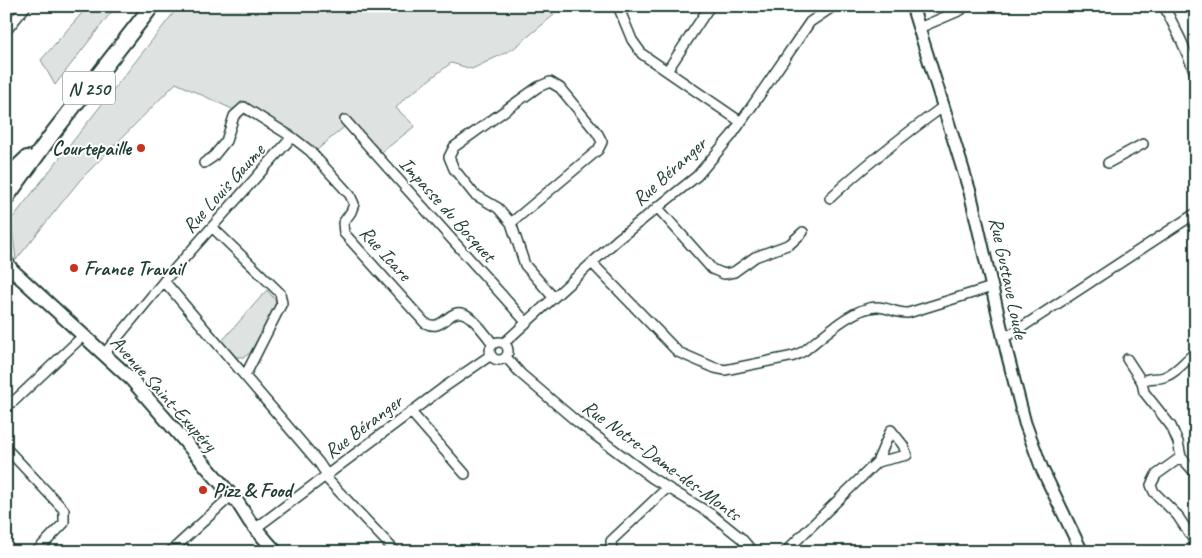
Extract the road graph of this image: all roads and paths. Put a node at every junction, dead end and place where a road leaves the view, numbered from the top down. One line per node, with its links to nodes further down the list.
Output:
1 (26, 6): 10 (street)
2 (152, 6): 16 (main road, N 250)
3 (618, 6): 11 (street)
4 (710, 6): 11 (street)
5 (834, 6): 15 (street, Rue Béranger)
6 (912, 6): 9 (street, Rue Gustave Loude)
7 (963, 6): 9 (street)
8 (1164, 6): 12 (street)
9 (919, 28): 13 (street, Rue Gustave Loude)
10 (6, 31)
11 (667, 71): 15 (street)
12 (1196, 75)
13 (944, 106): 23 (street); 32 (street, Rue Gustave Loude)
14 (345, 120): 34 (street, Impasse du Bosquet)
15 (741, 122): 24 (street, Rue Béranger)
16 (53, 133): 21 (main road, N 250); 22 (main road, N 250)
17 (292, 137): 19 (street, Rue Icare); 27 (street, Rue Louis Gaume); 38 (street, Rue Icare)
18 (1143, 144): 20 (street)
19 (204, 163)
20 (1108, 163)
21 (6, 178)
22 (6, 198)
23 (830, 198)
24 (657, 207): 28 (street); 29 (street, Rue Béranger)
25 (1196, 213): 36 (street)
26 (511, 223): 26 (street); 33 (street)
27 (212, 227): 31 (street, Rue Louis Gaume); 44 (street)
28 (803, 232)
29 (592, 263): 32 (street); 33 (street, Rue Béranger)
30 (8, 266): 35 (main road, Avenue Saint-Exupéry)
31 (164, 281): 40 (street, Rue Louis Gaume); 44 (street)
32 (992, 287): 36 (street, Rue Gustave Loude)
33 (554, 297): 34 (street, Rue Béranger)
34 (526, 322): 37 (street, Rue Béranger)
35 (84, 336): 40 (main road, Avenue Saint-Exupéry); 46 (street)
36 (1003, 337): 65 (street, Rue Gustave Loude)
37 (504, 343): 38 (street); 42 (street)
38 (493, 344): 41 (street)
39 (1196, 352): 45 (street)
40 (104, 354): 55 (main road, Avenue Saint-Exupéry)
41 (491, 355): 42 (street); 47 (street, Rue Béranger)
42 (506, 357): 54 (street, Rue Notre-Dame-des-Monts)
43 (1127, 359): 45 (street)
44 (245, 376): 53 (street)
45 (1142, 382): 49 (street)
46 (6, 404)
47 (411, 412): 51 (street); 53 (street, Rue Béranger)
48 (6, 448): 59 (street)
49 (1181, 457): 52 (street); 57 (street)
50 (876, 462): 64 (street)
51 (465, 474)
52 (1196, 474)
53 (326, 476): 56 (street, Rue Béranger); 61 (street)
54 (667, 488): 62 (street); 63 (street, Rue Notre-Dame-des-Monts)
55 (231, 496): 56 (main road, Avenue Saint-Exupéry); 58 (street)
56 (256, 528): 60 (main road, Avenue Saint-Exupéry)
57 (1196, 550)
58 (172, 551)
59 (36, 552)
60 (276, 552)
61 (396, 552)
62 (612, 552)
63 (753, 552)
64 (785, 552)
65 (1082, 552)

